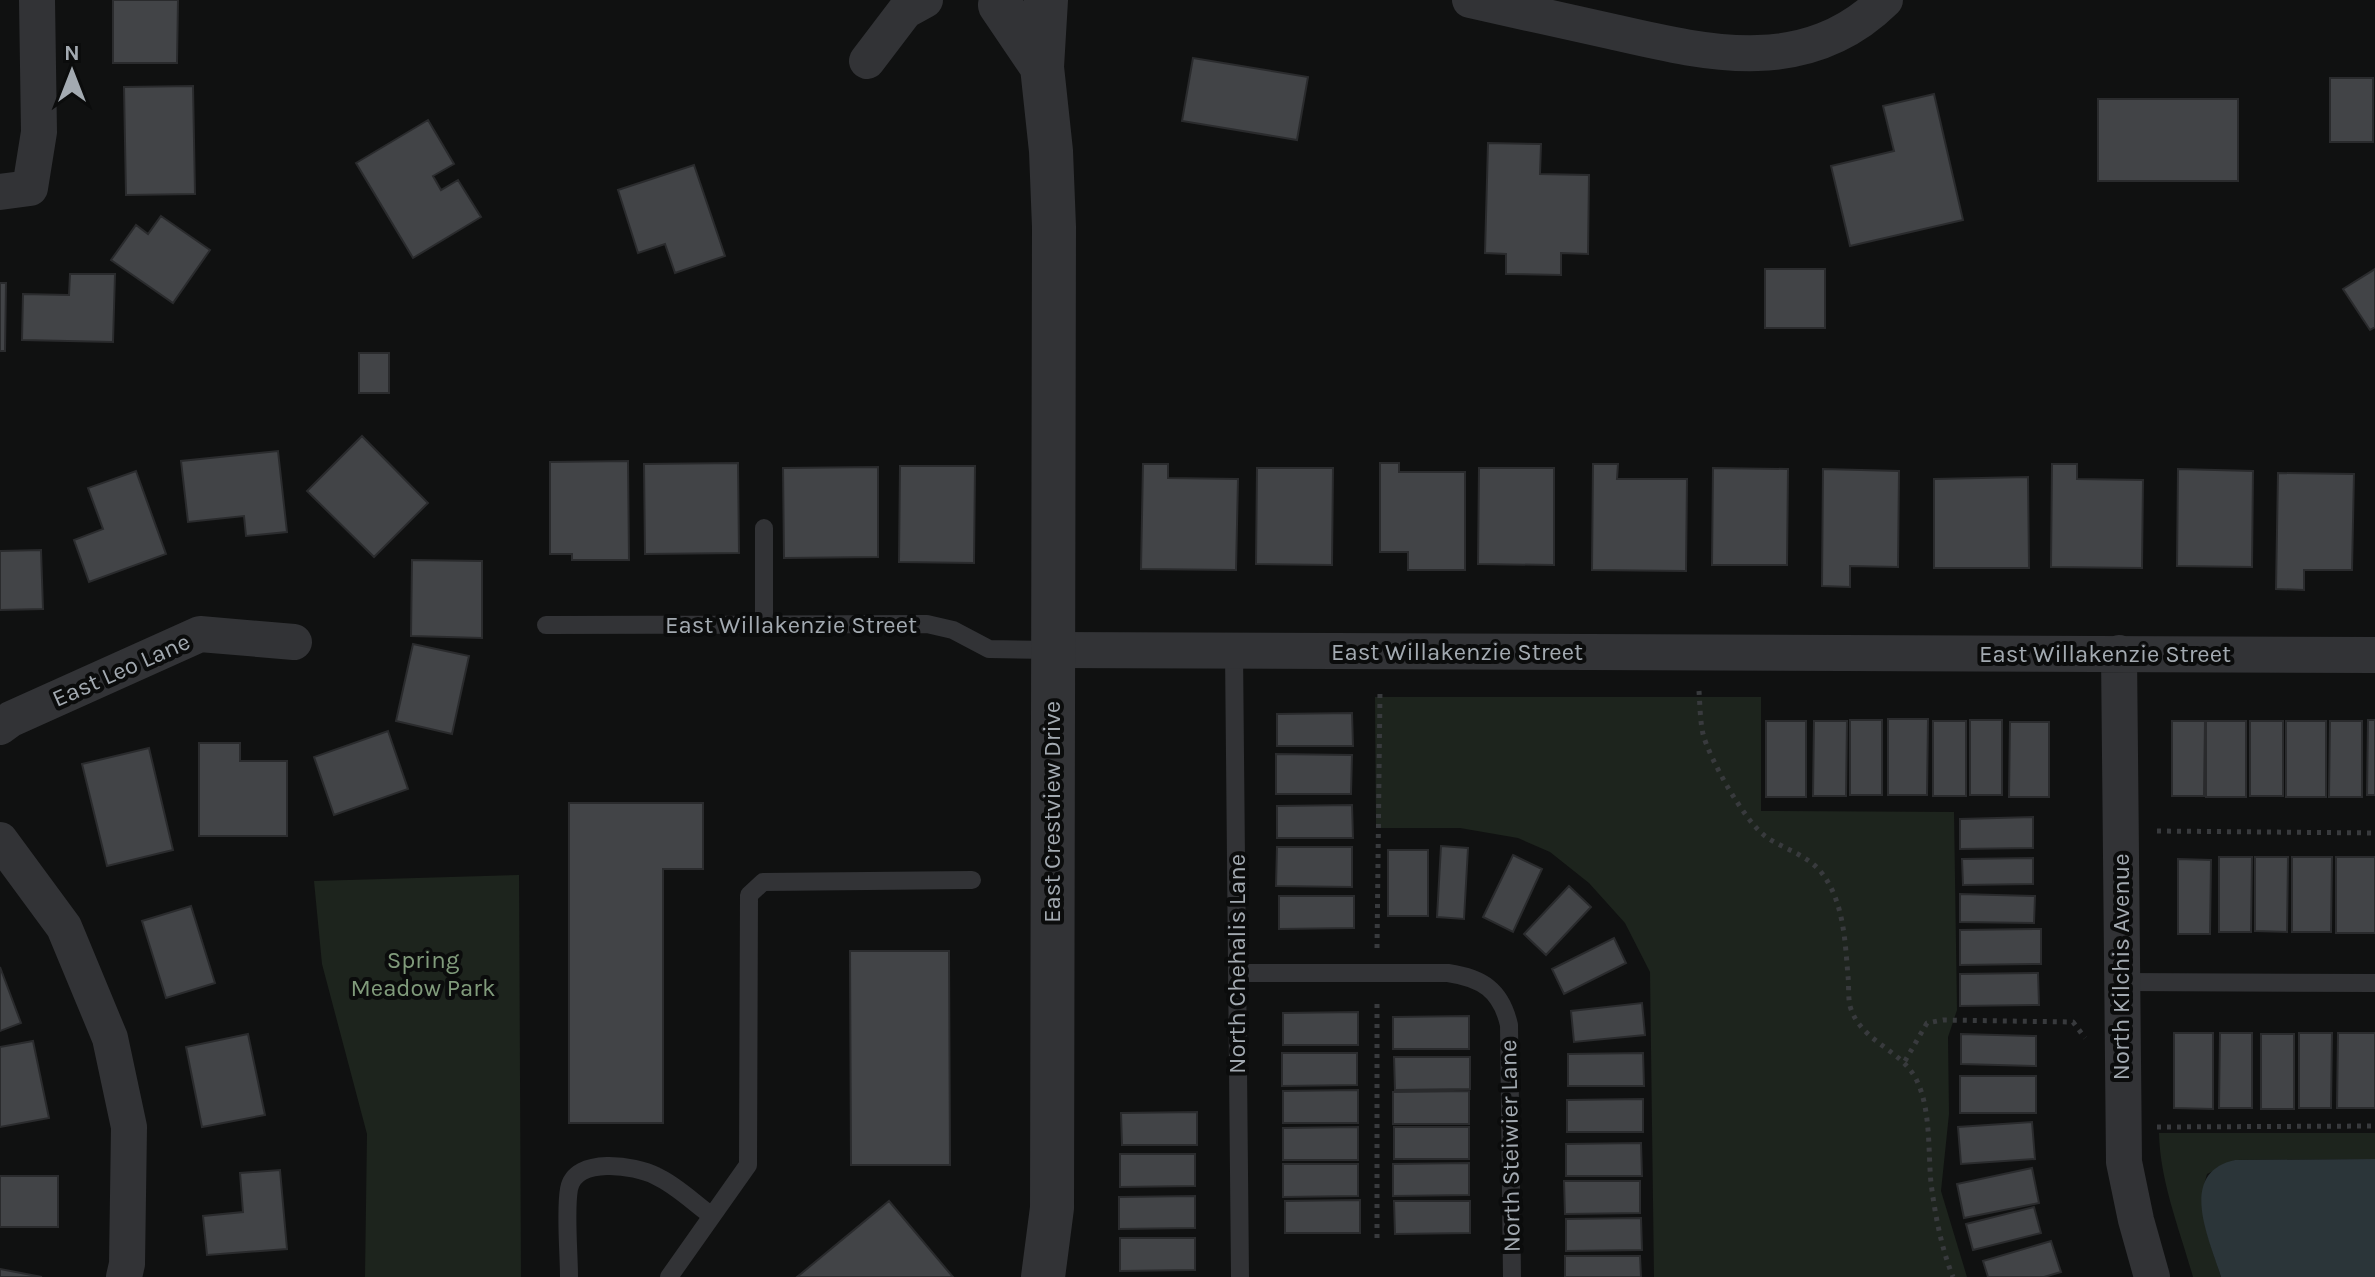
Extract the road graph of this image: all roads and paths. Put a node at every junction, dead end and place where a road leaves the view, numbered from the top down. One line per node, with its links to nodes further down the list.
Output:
1 (37, 0): 9 (street)
2 (925, 0): 7 (street)
3 (1046, 0): 8 (street, East Crestview Drive)
4 (1470, 0): 5 (street)
5 (1885, 0)
6 (1008, 2): 8 (street)
7 (867, 61)
8 (1042, 67): 14 (street, East Crestview Drive)
9 (0, 192)
10 (764, 528): 12 (lane)
11 (546, 625): 12 (lane, East Willakenzie Street)
12 (764, 625): 14 (lane, East Willakenzie Street)
13 (294, 642): 20 (street, East Leo Lane)
14 (1053, 650): 15 (street, East Willakenzie Street); 34 (street, East Crestview Drive)
15 (1234, 651): 16 (street, East Willakenzie Street); 26 (lane, North Chehalis Lane)
16 (2119, 653): 17 (street, East Willakenzie Street); 27 (street, North Kilchis Avenue)
17 (2375, 655)
18 (1380, 691): 25 (path)
19 (1699, 691): 30 (path)
20 (0, 727)
21 (2156, 831): 22 (path)
22 (2375, 833)
23 (0, 840): 37 (street)
24 (972, 880): 35 (lane)
25 (1377, 949)
26 (1237, 973): 42 (lane, North Chehalis Lane); 43 (lane, North Steiwier Lane)
27 (2121, 982): 28 (lane); 31 (street, North Kilchis Avenue)
28 (2375, 983)
29 (1377, 994): 36 (path)
30 (1905, 1061): 31 (path); 44 (path)
31 (2122, 1085): 45 (street, North Kilchis Avenue)
32 (2375, 1126): 33 (path)
33 (2156, 1127)
34 (1052, 1208): 40 (street, East Crestview Drive); 41 (street, East Crestview Drive)
35 (712, 1216): 38 (lane); 39 (lane)
36 (1377, 1238)
37 (124, 1277)
38 (569, 1277)
39 (669, 1277)
40 (1043, 1277)
41 (1065, 1277)
42 (1240, 1277)
43 (1512, 1277)
44 (1953, 1277)
45 (2152, 1277)

